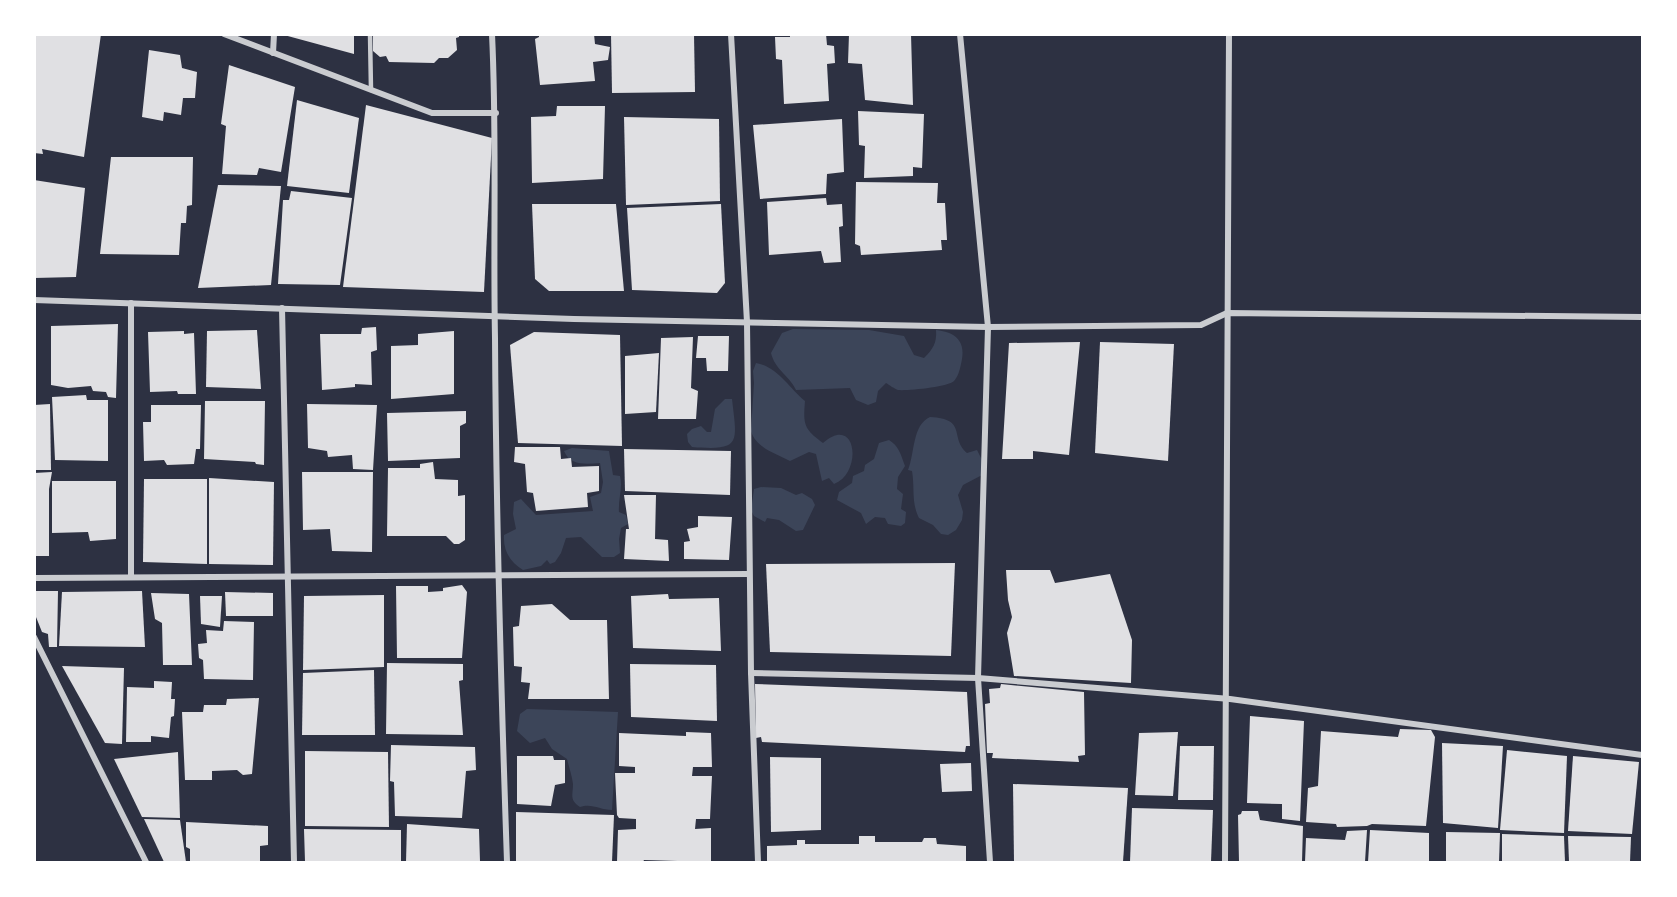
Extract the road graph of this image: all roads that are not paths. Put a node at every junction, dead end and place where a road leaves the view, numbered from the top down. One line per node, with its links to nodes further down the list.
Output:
1 (224, 34): 8 (street)
2 (274, 34): 8 (street)
3 (370, 34): 9 (lane)
4 (492, 34): 10 (street)
5 (731, 34): 17 (street)
6 (960, 34): 18 (street)
7 (1229, 34): 14 (street)
8 (273, 53): 9 (street)
9 (371, 90): 10 (street)
10 (496, 114): 15 (street)
11 (34, 300): 12 (street)
12 (131, 303): 13 (street); 23 (street)
13 (282, 308): 15 (street); 21 (street)
14 (1227, 313): 16 (street); 18 (street); 27 (street)
15 (494, 315): 17 (street); 20 (street)
16 (1642, 317)
17 (747, 322): 18 (street); 19 (street)
18 (988, 327): 26 (street)
19 (749, 574): 20 (street); 25 (street)
20 (497, 575): 21 (street); 31 (street)
21 (288, 577): 23 (street); 30 (street)
22 (34, 578): 23 (street)
23 (131, 578)
24 (34, 637): 29 (street)
25 (751, 673): 26 (street); 32 (street)
26 (978, 678): 27 (street); 33 (street)
27 (1226, 698): 28 (street); 34 (street)
28 (1642, 755)
29 (146, 862)
30 (294, 862)
31 (507, 862)
32 (758, 862)
33 (990, 862)
34 (1225, 862)

